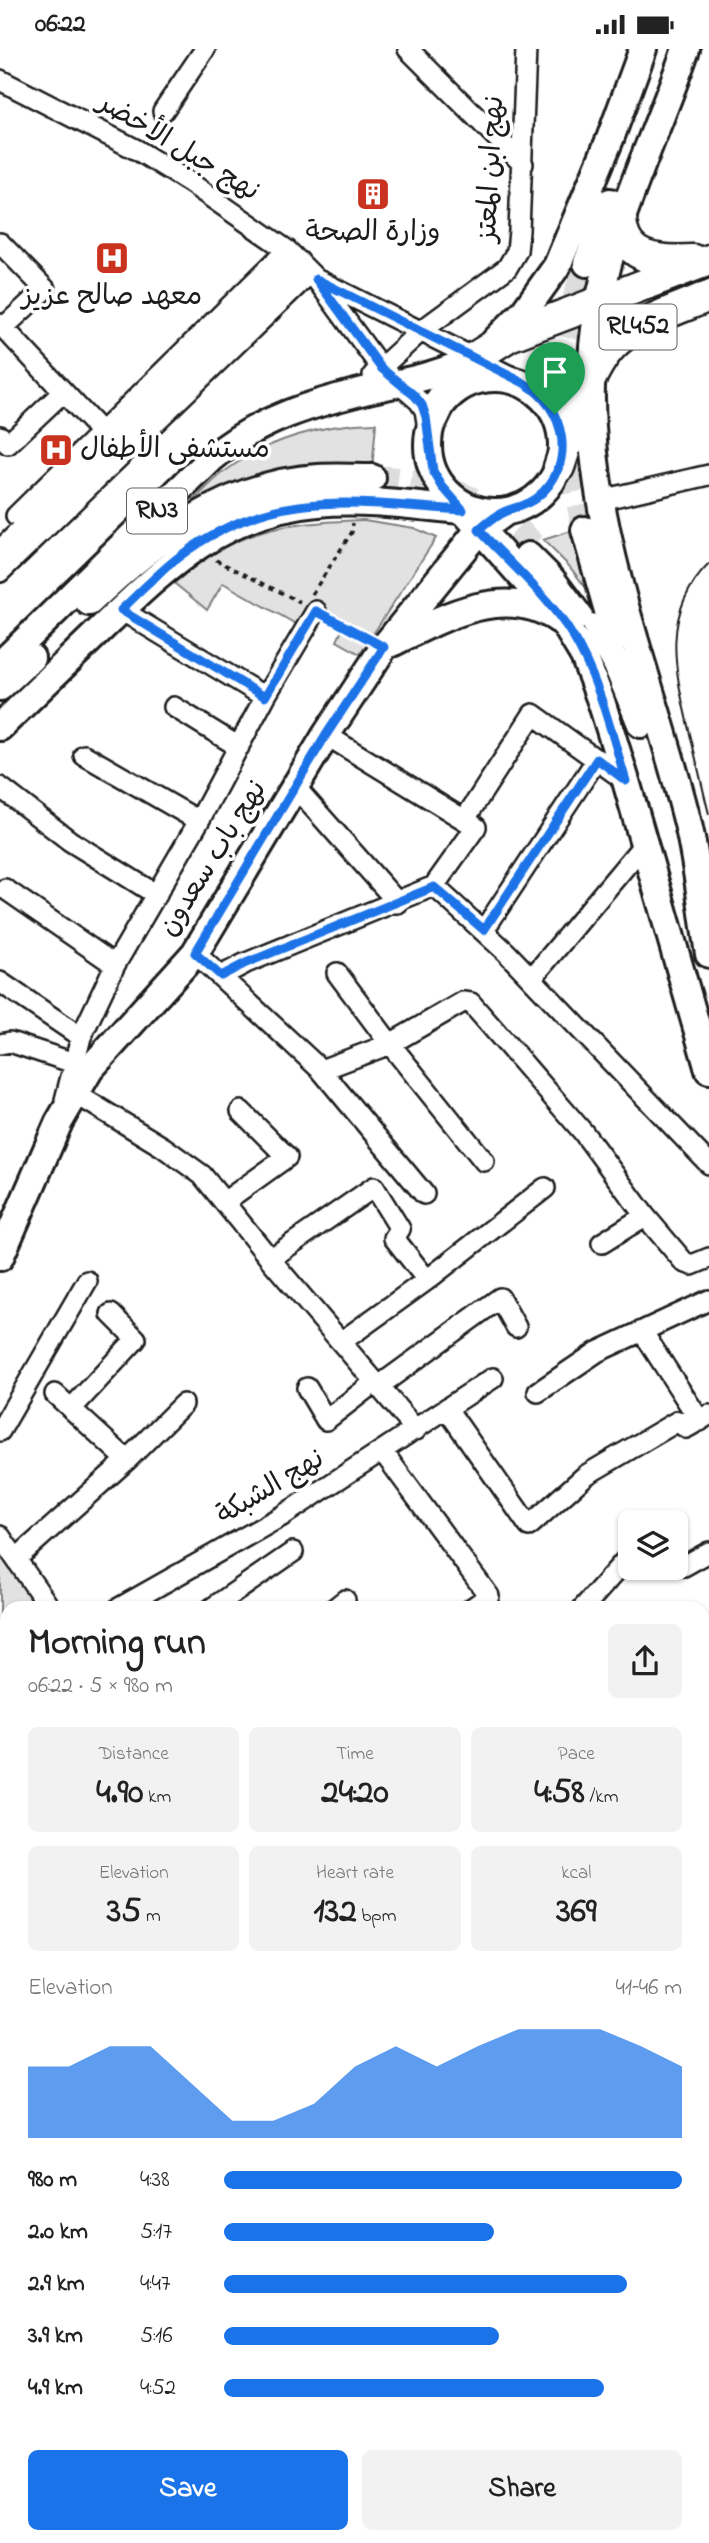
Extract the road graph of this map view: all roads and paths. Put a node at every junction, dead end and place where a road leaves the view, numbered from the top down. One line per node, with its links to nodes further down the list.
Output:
1 (205, 49): 8 (street)
2 (408, 49): 9 (street)
3 (526, 49): 9 (street, نهج ابن المعتز)
4 (643, 49): 19 (main road)
5 (667, 49): 13 (main road)
6 (686, 49): 10 (main road)
7 (0, 80): 14 (street, نهج جبل الأخضر)
8 (163, 111)
9 (523, 165): 18 (street, نهج ابن المعتز)
10 (621, 217): 12 (highway); 16 (main road)
11 (0, 243): 17 (street)
12 (708, 260): 16 (highway, RL452)
13 (587, 263)
14 (303, 266): 18 (street, نهج جبل الأخضر); 20 (street, نهج جبل الأخضر); 26 (street); 36 (street); 37 (street)
15 (709, 296): 22 (highway, RL452)
16 (599, 301): 19 (highway, RL452); 22 (main road)
17 (2, 326): 23 (street)
18 (421, 331): 19 (street, نهج جبل الأخضر); 20 (street, نهج ابن المعتز)
19 (484, 361): 20 (main road, RN3); 21 (highway, RL452); 24 (main road); 25 (main road, RL452)
20 (390, 376): 21 (main road, RN3); 25 (street, نهج جبل الأخضر); 42 (main road, RN3)
21 (454, 380): 25 (highway, RL452)
22 (589, 384): 24 (highway, RL452); 30 (main road)
23 (63, 392): 26 (street); 27 (street)
24 (563, 425): 28 (highway, RL452); 30 (main road)
25 (431, 427): 31 (main road)
26 (101, 432): 34 (street)
27 (0, 436)
28 (559, 467): 31 (main road, RL452)
29 (709, 475): 30 (street)
30 (600, 494): 65 (main road)
31 (476, 511): 35 (main road, RN3); 40 (main road); 41 (main road, نهج باب سعدون)
32 (353, 515): 38 (path)
33 (585, 530): 47 (main road)
34 (0, 531)
35 (192, 548): 38 (path); 39 (main road, RN3)
36 (0, 549)
37 (0, 572)
38 (311, 608): 41 (path); 44 (street)
39 (121, 610): 44 (street); 48 (main road, RN3)
40 (566, 626): 41 (main road); 53 (main road)
41 (384, 647): 49 (main road, نهج باب سعدون)
42 (0, 664)
43 (0, 687): 45 (main road)
44 (265, 697): 50 (street)
45 (0, 705)
46 (174, 707): 50 (street)
47 (641, 724): 65 (main road); 71 (main road)
48 (0, 727)
49 (326, 735): 55 (main road, نهج باب سعدون); 56 (street)
50 (239, 747): 57 (street)
51 (84, 755): 57 (street)
52 (597, 759): 53 (street); 56 (street); 63 (street)
53 (626, 781): 58 (main road)
54 (0, 787): 61 (street)
55 (296, 787): 62 (street); 64 (main road, نهج باب سعدون)
56 (465, 819): 59 (street)
57 (199, 821): 61 (street)
58 (644, 844): 69 (street); 71 (main road)
59 (434, 887): 62 (street); 63 (street)
60 (5, 890): 66 (street)
61 (157, 895): 66 (street)
62 (398, 903): 68 (street)
63 (484, 930): 69 (street)
64 (195, 953): 68 (street); 78 (main road, نهج باب سعدون)
65 (709, 953)
66 (115, 965): 72 (street)
67 (337, 973): 74 (street)
68 (221, 976): 76 (street)
69 (532, 978): 82 (street)
70 (0, 982): 72 (street)
71 (697, 1022): 77 (main road)
72 (80, 1037): 75 (street)
73 (0, 1044): 75 (street)
74 (390, 1044): 76 (street); 81 (street); 86 (street)
75 (74, 1063): 80 (street)
76 (321, 1070): 84 (street)
77 (709, 1070)
78 (76, 1094): 80 (main road, نهج باب سعدون); 85 (street)
79 (241, 1111): 85 (street)
80 (59, 1122): 88 (main road, نهج باب سعدون)
81 (484, 1161)
82 (709, 1164)
83 (545, 1188): 91 (street)
84 (424, 1194)
85 (224, 1202): 90 (street)
86 (645, 1216): 87 (street); 89 (street)
87 (602, 1243)
88 (0, 1257)
89 (709, 1258)
90 (270, 1259): 91 (street); 97 (street)
91 (427, 1280): 97 (street)
92 (87, 1281): 108 (street)
93 (709, 1300): 96 (street)
94 (111, 1314): 104 (street)
95 (516, 1327): 99 (street)
96 (642, 1331): 101 (street); 106 (street)
97 (341, 1342): 99 (street)
98 (493, 1378): 105 (street, نهج الشبكة)
99 (377, 1384): 100 (street); 107 (street)
100 (307, 1388)
101 (538, 1392)
102 (55, 1394): 104 (street)
103 (183, 1404): 110 (street)
104 (72, 1408): 110 (street)
105 (447, 1409): 106 (street); 107 (street, نهج الشبكة)
106 (705, 1418)
107 (416, 1430): 109 (street, نهج الشبكة)
108 (0, 1431)
109 (383, 1451): 118 (street, نهج الشبكة); 120 (street)
110 (127, 1460): 114 (street)
111 (0, 1536): 114 (street)
112 (293, 1552): 119 (street)
113 (709, 1552): 115 (street)
114 (16, 1559): 117 (street)
115 (688, 1564)
116 (618, 1571): 121 (street)
117 (45, 1601)
118 (131, 1601)
119 (222, 1601)
120 (482, 1601)
121 (596, 1601)

